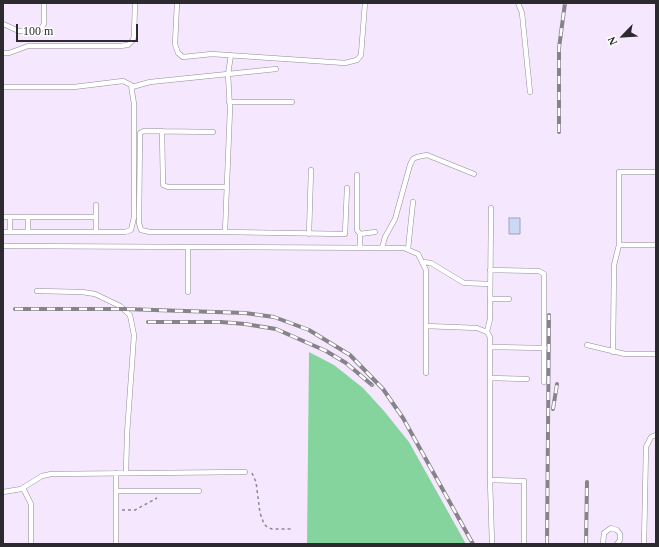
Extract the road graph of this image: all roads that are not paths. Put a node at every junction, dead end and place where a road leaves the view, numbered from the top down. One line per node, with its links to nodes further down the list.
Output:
1 (44, 3): 6 (lane)
2 (135, 3): 7 (lane)
3 (177, 3): 8 (lane)
4 (365, 3): 8 (lane)
5 (518, 3): 13 (lane)
6 (3, 24)
7 (3, 53)
8 (231, 55): 10 (lane)
9 (276, 69): 10 (lane)
10 (228, 74): 12 (lane); 14 (lane)
11 (3, 87): 12 (lane)
12 (132, 87): 34 (lane)
13 (530, 92)
14 (230, 102): 15 (lane); 22 (lane)
15 (292, 102)
16 (162, 131): 17 (lane); 22 (lane); 35 (lane)
17 (213, 132)
18 (311, 170): 37 (lane)
19 (656, 172): 39 (lane)
20 (474, 174): 44 (lane)
21 (358, 175): 38 (lane)
22 (226, 187): 35 (lane)
23 (347, 188): 37 (lane)
24 (413, 202): 45 (lane)
25 (96, 205): 30 (lane)
26 (491, 208): 47 (lane)
27 (3, 217): 28 (lane)
28 (10, 217): 29 (lane); 32 (lane)
29 (28, 217): 30 (lane); 33 (lane)
30 (96, 217): 34 (lane)
31 (3, 232): 32 (lane)
32 (10, 232): 33 (lane)
33 (28, 232): 34 (lane)
34 (96, 232)
35 (225, 232): 37 (lane)
36 (375, 232): 38 (lane)
37 (309, 234)
38 (360, 234): 43 (lane)
39 (619, 245): 41 (lane); 58 (lane)
40 (3, 246): 42 (lane)
41 (656, 246)
42 (188, 247): 43 (lane); 50 (lane)
43 (360, 248): 44 (lane)
44 (382, 248): 45 (lane)
45 (408, 250): 46 (lane)
46 (423, 262): 48 (lane); 53 (lane)
47 (490, 270): 48 (lane); 57 (lane)
48 (490, 284): 51 (lane)
49 (37, 291): 67 (lane)
50 (188, 292)
51 (490, 299): 52 (lane); 54 (lane)
52 (509, 299)
53 (426, 326): 54 (lane); 60 (lane)
54 (487, 332): 56 (lane)
55 (587, 345): 58 (lane)
56 (490, 347): 57 (lane); 61 (lane)
57 (545, 348): 63 (lane)
58 (613, 352): 59 (lane)
59 (656, 354)
60 (426, 373)
61 (490, 378): 62 (lane); 68 (lane)
62 (527, 379)
63 (544, 382)
64 (656, 435): 79 (lane)
65 (246, 472): 67 (lane)
66 (116, 473): 67 (lane); 69 (lane); 70 (lane)
67 (126, 473)
68 (490, 480): 76 (lane); 77 (lane)
69 (23, 488): 72 (lane); 74 (lane)
70 (116, 491): 71 (lane); 75 (lane)
71 (199, 491)
72 (3, 492)
73 (605, 542): 78 (lane)
74 (31, 544)
75 (116, 544)
76 (492, 544)
77 (524, 544)
78 (617, 544)
79 (644, 544)

